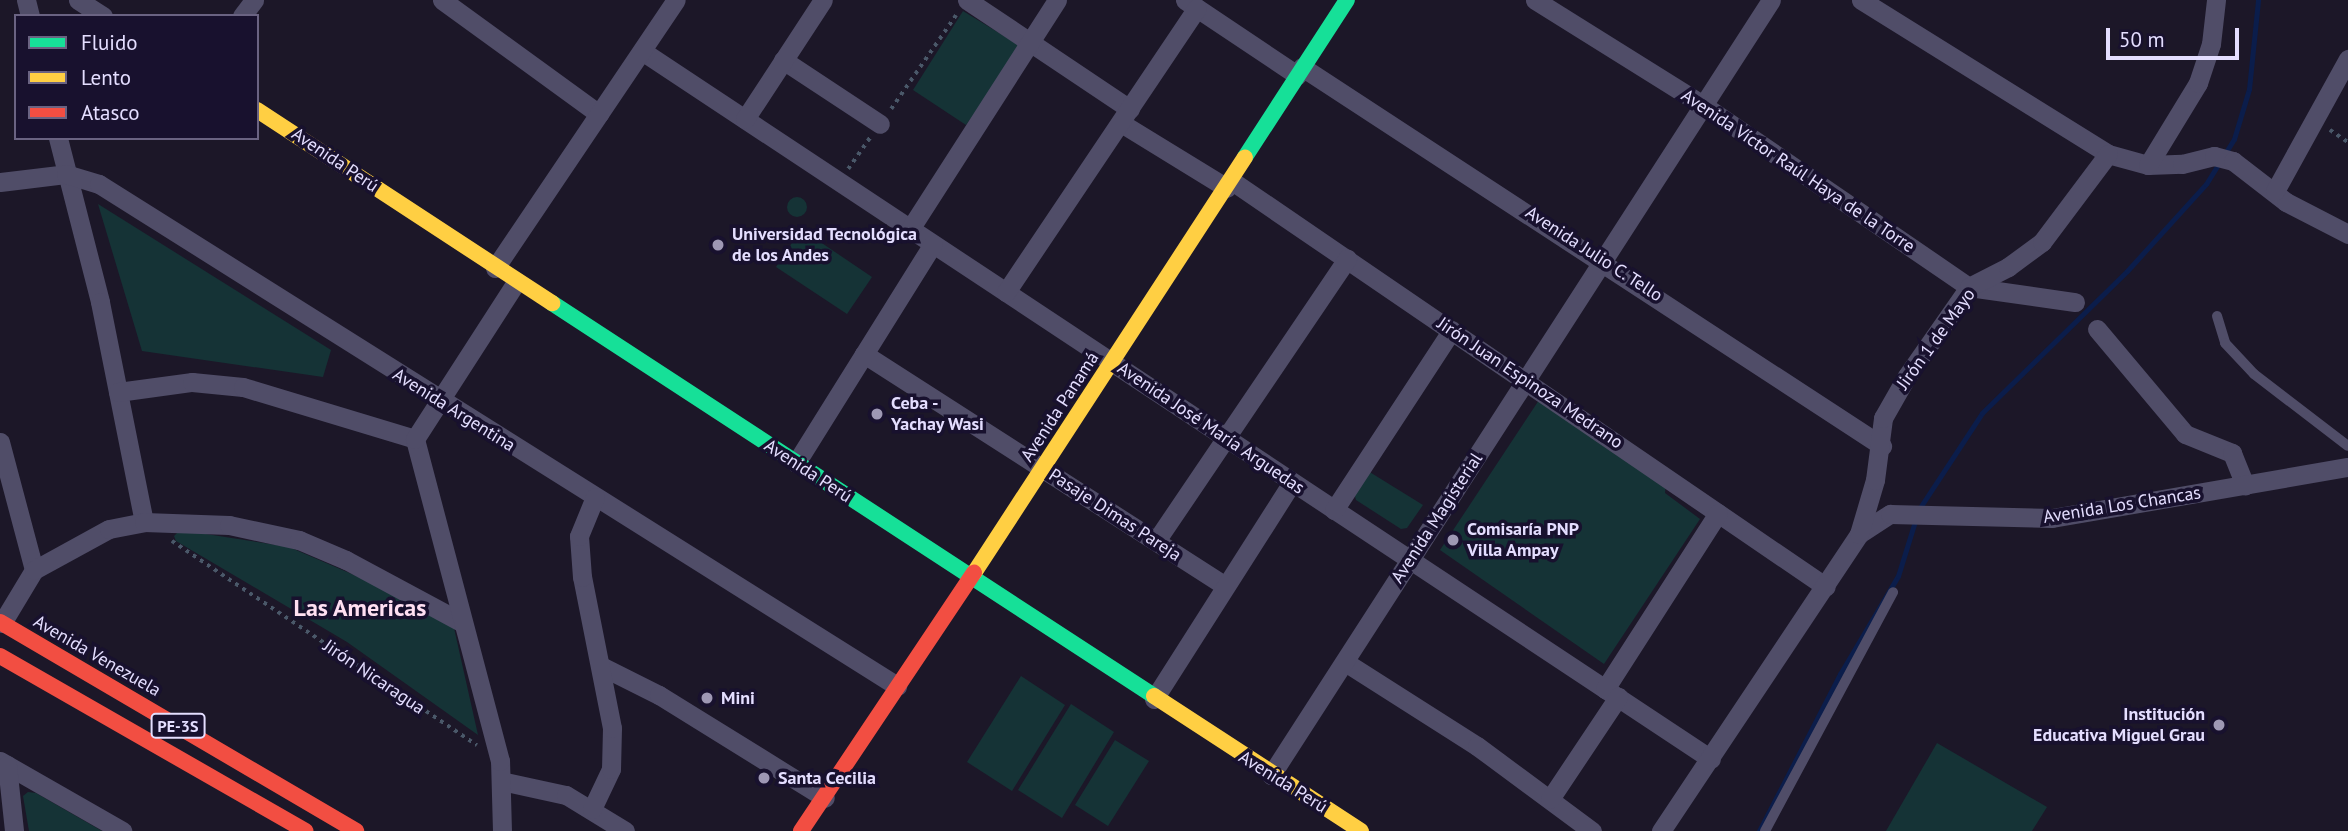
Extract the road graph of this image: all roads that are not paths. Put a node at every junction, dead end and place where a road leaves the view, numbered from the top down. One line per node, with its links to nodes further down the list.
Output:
1 (78, 0): 13 (street)
2 (677, 0): 15 (street)
3 (823, 0): 17 (street)
4 (1057, 0): 14 (street)
5 (1347, 0): 18 (main road, Avenida Panamá)
6 (1535, 0): 19 (street, Avenida Víctor Raúl Haya de la Torre)
7 (1771, 0): 19 (street, Avenida Magisterial)
8 (1861, 0): 26 (street)
9 (2216, 0): 27 (street)
10 (444, 1): 21 (street)
11 (1191, 4): 18 (street, Avenida Julio C. Tello); 22 (street)
12 (963, 6): 14 (street, Jirón Juan Espinoza Medrano)
13 (100, 14)
14 (1030, 42): 22 (street, Jirón Juan Espinoza Medrano); 32 (street)
15 (642, 51): 21 (street); 23 (street, Avenida José María Arguedas)
16 (2348, 59): 31 (street)
17 (783, 60): 23 (street); 24 (street)
18 (1300, 71): 30 (main road, Avenida Panamá); 36 (street, Avenida Julio C. Tello)
19 (1706, 107): 36 (street, Avenida Magisterial); 39 (street, Avenida Víctor Raúl Haya de la Torre)
20 (259, 111): 37 (main road, Avenida Perú)
21 (599, 114): 37 (street)
22 (1126, 116): 30 (street, Jirón Juan Espinoza Medrano); 40 (street)
23 (744, 119): 32 (street, Avenida José María Arguedas)
24 (880, 124)
25 (58, 140): 28 (street)
26 (2108, 153): 27 (street); 39 (street, Jirón 1 de Mayo)
27 (2148, 165): 31 (street)
28 (66, 174): 29 (street, Avenida Argentina); 48 (street); 49 (street, Avenida Argentina)
29 (0, 182)
30 (1229, 184): 35 (street, Jirón Juan Espinoza Medrano); 46 (main road, Avenida Panamá)
31 (2275, 191): 33 (street)
32 (910, 229): 34 (street, Avenida José María Arguedas)
33 (2348, 234)
34 (933, 244): 40 (street, Avenida José María Arguedas); 45 (street)
35 (1347, 259): 44 (street, Jirón Juan Espinoza Medrano); 50 (street)
36 (1601, 260): 47 (street, Avenida Magisterial); 53 (street, Avenida Julio C. Tello)
37 (495, 268): 38 (main road, Avenida Perú)
38 (516, 282): 49 (street); 55 (main road, Avenida Perú)
39 (1969, 287): 41 (street, Avenida Víctor Raúl Haya de la Torre); 53 (street, Jirón 1 de Mayo)
40 (1006, 292): 46 (street, Avenida José María Arguedas)
41 (2075, 302)
42 (2217, 316): 54 (lane)
43 (2097, 329): 59 (street)
44 (1452, 330): 47 (street, Jirón Juan Espinoza Medrano); 61 (street)
45 (864, 354): 55 (street); 57 (street, Pasaje Dimas Pareja)
46 (1112, 362): 50 (street, Avenida José María Arguedas); 57 (main road, Avenida Panamá)
47 (1525, 380): 62 (street, Jirón Juan Espinoza Medrano); 66 (street, Avenida Magisterial)
48 (118, 392): 51 (street); 63 (street)
49 (437, 399): 51 (street); 60 (street, Avenida Argentina)
50 (1226, 438): 58 (street, Avenida José María Arguedas); 65 (street)
51 (415, 439): 73 (street)
52 (0, 442): 67 (street)
53 (1882, 446): 64 (street, Jirón 1 de Mayo)
54 (2348, 446)
55 (796, 463): 68 (main road, Avenida Perú)
56 (2348, 467): 59 (street, Avenida Los Chancas)
57 (1043, 468): 65 (street, Pasaje Dimas Pareja); 68 (main road, Avenida Panamá)
58 (1292, 482): 61 (street, Avenida José María Arguedas); 69 (street)
59 (2245, 485): 64 (street, Avenida Los Chancas)
60 (595, 497): 76 (street); 77 (street, Avenida Argentina)
61 (1334, 510): 66 (street, Avenida José María Arguedas)
62 (1718, 513): 70 (street, Jirón Juan Espinoza Medrano); 78 (street)
63 (144, 522): 67 (street); 73 (street)
64 (1858, 534): 70 (street)
65 (1156, 541): 69 (street, Pasaje Dimas Pareja)
66 (1411, 560): 75 (street, Avenida Magisterial); 78 (street, Avenida José María Arguedas)
67 (34, 570): 72 (street)
68 (971, 578): 77 (main road, Avenida Panamá); 79 (main road, Avenida Perú)
69 (1224, 585): 79 (street)
70 (1826, 587): 80 (street)
71 (1894, 592): 97 (lane)
72 (1, 622): 90 (main road, Avenida Venezuela / PE-3S)
73 (461, 622): 82 (street)
74 (0, 656): 89 (main road, PE-3S)
75 (1345, 662): 83 (street, Avenida Magisterial); 85 (street)
76 (603, 667): 84 (street); 86 (street)
77 (897, 686): 84 (main road, Avenida Panamá)
78 (1611, 693): 80 (street, Avenida José María Arguedas); 85 (street)
79 (1154, 699): 83 (main road, Avenida Perú)
80 (1711, 759): 96 (street)
81 (3, 763): 87 (street); 88 (street)
82 (501, 771): 86 (street); 91 (street)
83 (1271, 775): 94 (main road, Avenida Perú)
84 (825, 798): 93 (main road, Avenida Panamá)
85 (1550, 799): 95 (street)
86 (592, 809): 92 (street)
87 (14, 831)
88 (122, 831)
89 (305, 831)
90 (356, 831)
91 (502, 831)
92 (625, 831)
93 (801, 831)
94 (1361, 831)
95 (1592, 831)
96 (1661, 831)
97 (1765, 831)

